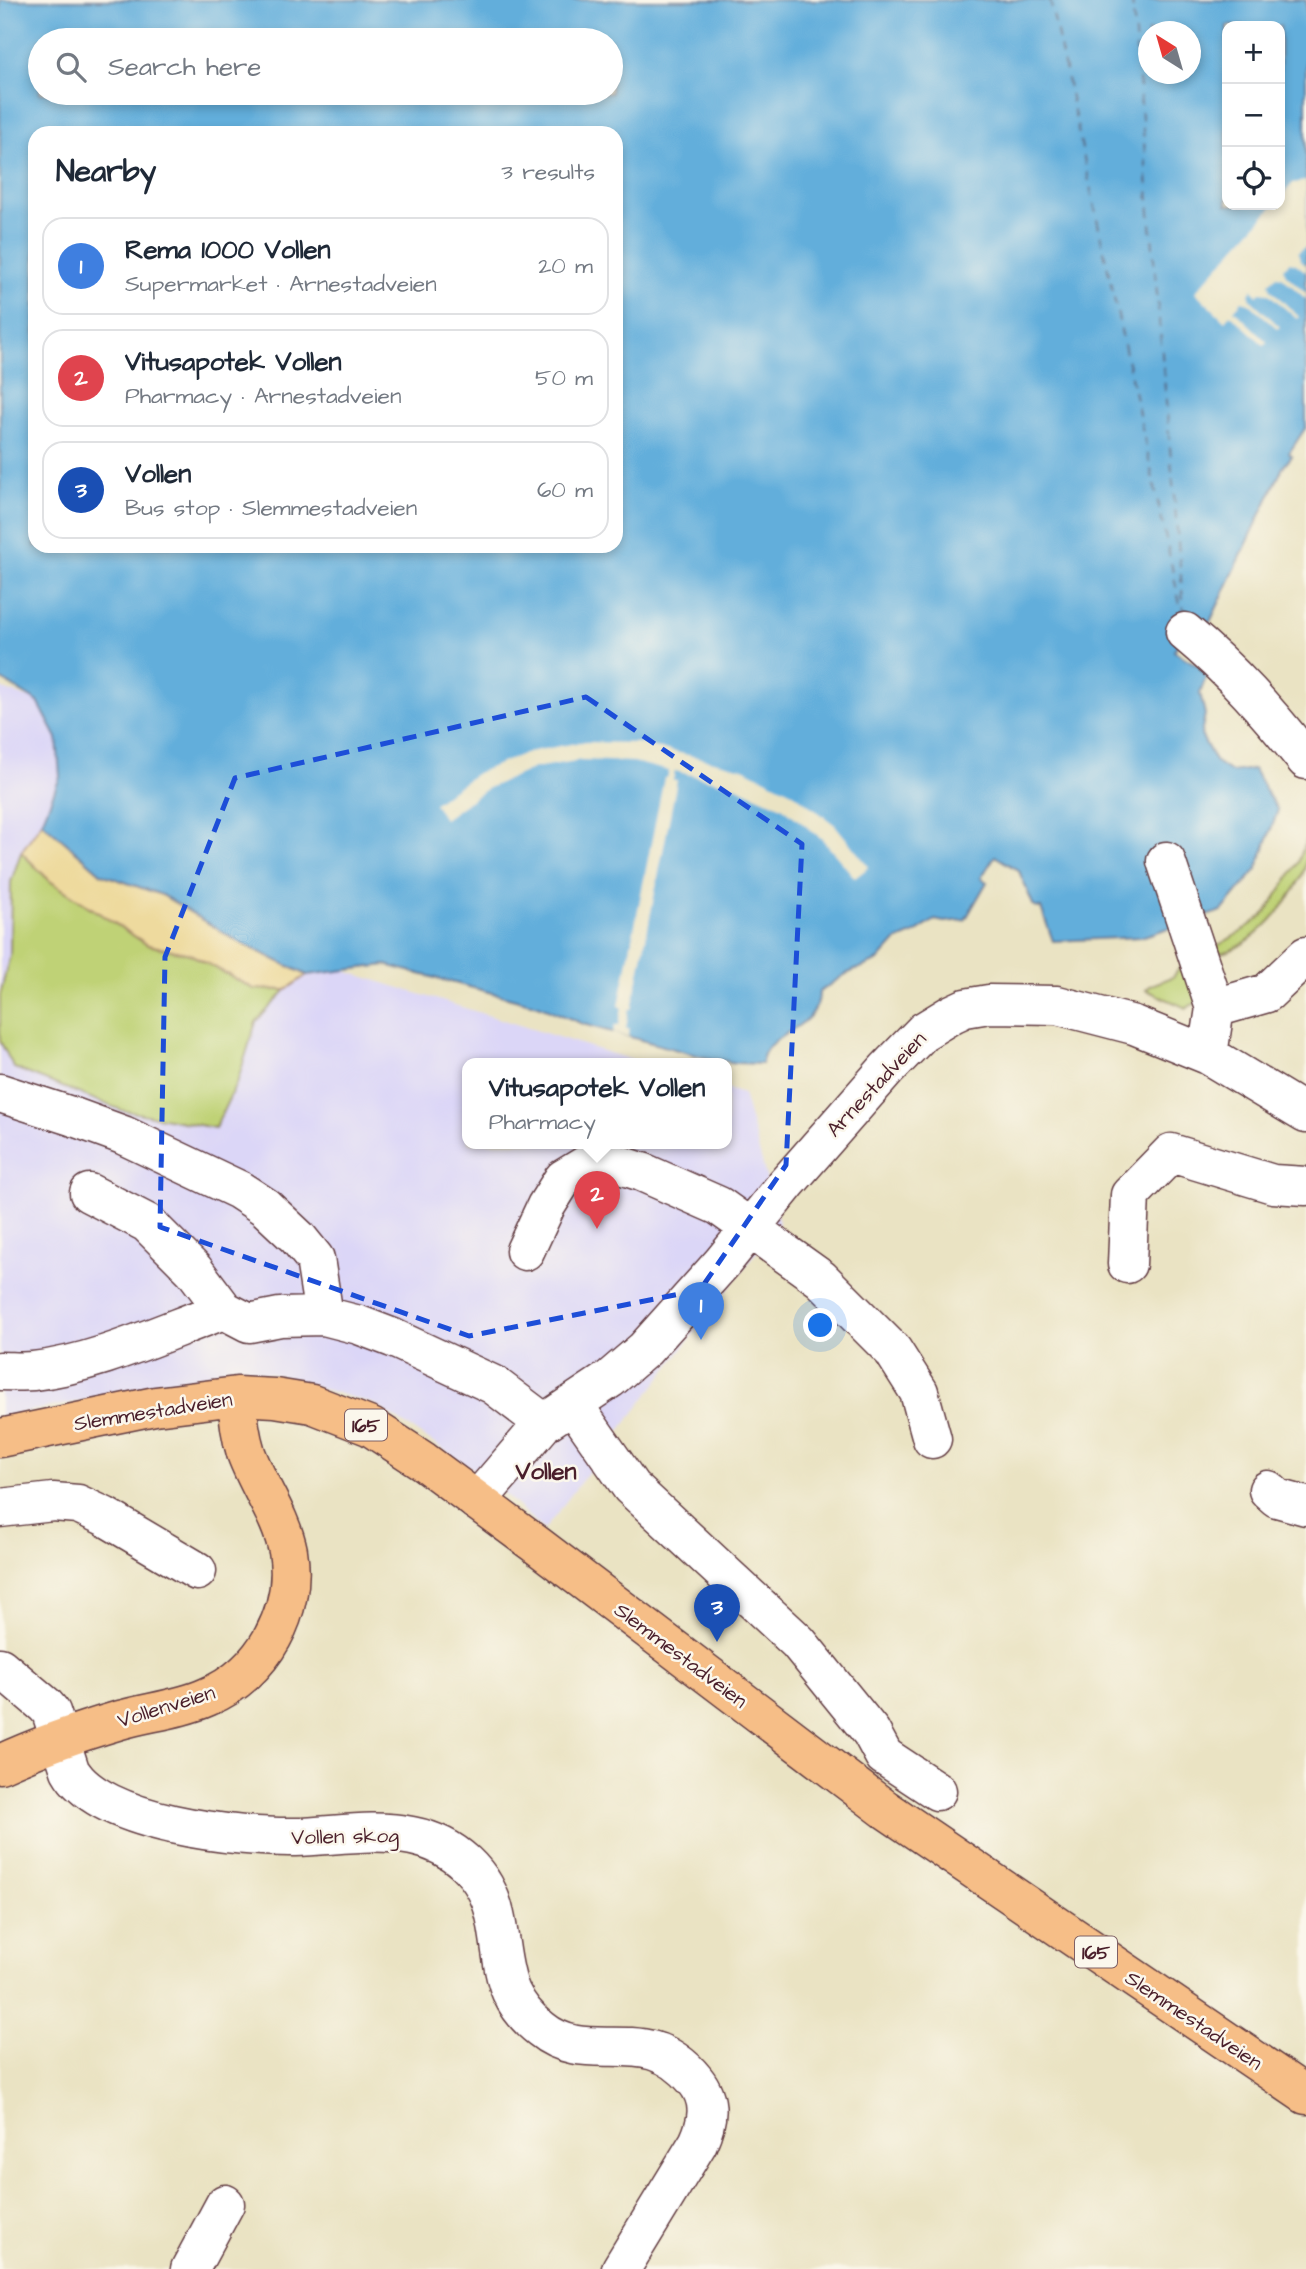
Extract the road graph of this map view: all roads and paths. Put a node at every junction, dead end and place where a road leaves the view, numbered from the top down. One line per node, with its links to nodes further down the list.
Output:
1 (1185, 632): 2 (street)
2 (1306, 760)
3 (1166, 862): 5 (street)
4 (1306, 956): 5 (street)
5 (1215, 1008): 6 (street)
6 (1208, 1055): 8 (street, Arnestadveien); 11 (street, Arnestadveien)
7 (0, 1093): 14 (street)
8 (1306, 1114)
9 (1306, 1186): 13 (street)
10 (89, 1193): 15 (street)
11 (750, 1229): 12 (street); 18 (street, Arnestadveien); 20 (street)
12 (525, 1251)
13 (1127, 1264)
14 (324, 1316): 15 (street); 18 (street)
15 (236, 1317): 16 (street)
16 (0, 1371)
17 (237, 1396): 19 (main road, Slemmestadveien / 165); 22 (main road, Slemmestadveien / 165); 27 (main road, Vollenveien)
18 (558, 1413): 22 (street, Arnestadveien); 29 (street)
19 (0, 1438)
20 (932, 1439)
21 (1268, 1490): 23 (street)
22 (477, 1501): 30 (main road, Slemmestadveien / 165)
23 (1306, 1506)
24 (0, 1508): 25 (street)
25 (197, 1571)
26 (0, 1667): 27 (street, Vollen skog)
27 (61, 1740): 28 (main road, Vollenveien); 33 (street, Vollen skog)
28 (0, 1763)
29 (937, 1791)
30 (1306, 2095)
31 (225, 2204): 32 (street)
32 (190, 2269)
33 (621, 2269)

